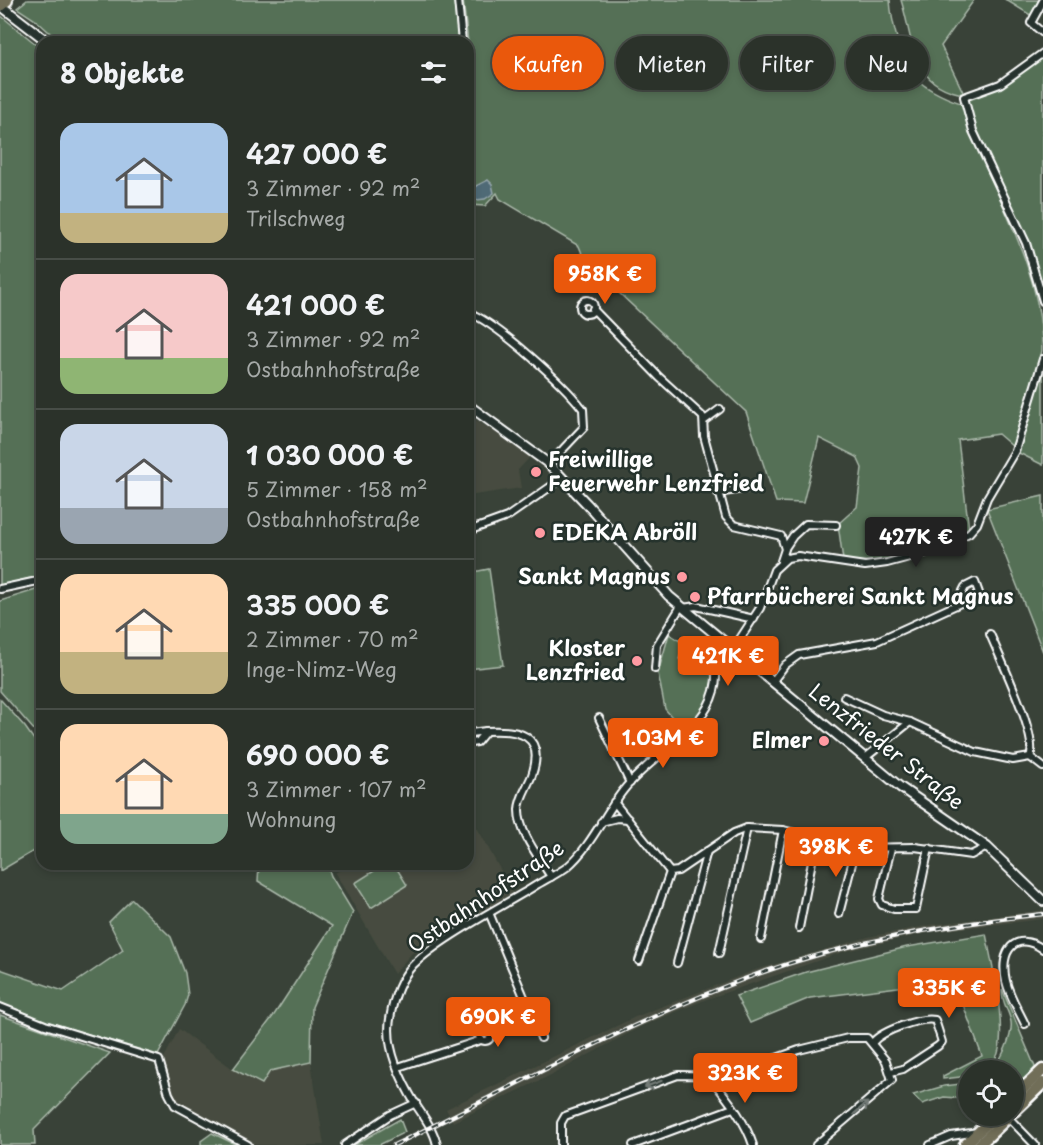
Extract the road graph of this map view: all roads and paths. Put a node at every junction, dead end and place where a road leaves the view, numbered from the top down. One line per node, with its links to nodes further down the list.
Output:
1 (6, 0): 4 (highway)
2 (458, 0): 7 (street)
3 (1043, 1): 5 (street)
4 (0, 5): 6 (street)
5 (1043, 33)
6 (41, 36)
7 (461, 36)
8 (1043, 53): 9 (street)
9 (1043, 301)
10 (593, 309): 15 (street)
11 (474, 316): 16 (street)
12 (1043, 360): 23 (street)
13 (474, 409): 16 (street, Lenzfrieder Straße)
14 (720, 409): 15 (street)
15 (705, 420): 19 (street)
16 (549, 464): 17 (street, Lenzfrieder Straße)
17 (563, 478): 21 (street); 27 (street, Lenzfrieder Straße)
18 (748, 488): 19 (street)
19 (718, 493): 22 (street)
20 (836, 525): 22 (street)
21 (474, 529)
22 (785, 549): 23 (street)
23 (781, 562): 28 (street)
24 (36, 580): 25 (street)
25 (0, 589)
26 (956, 605): 33 (street)
27 (682, 607): 28 (street); 31 (street, Lenzfrieder Straße); 32 (street)
28 (754, 619): 31 (street)
29 (990, 634): 40 (street)
30 (711, 642): 43 (street, Ostbahnhofstraße)
31 (734, 648): 33 (street, Lenzfrieder Straße)
32 (655, 669)
33 (773, 681): 41 (street, Lenzfrieder Straße)
34 (844, 697): 36 (street)
35 (599, 718): 39 (street)
36 (910, 722): 40 (street); 41 (street)
37 (648, 725): 39 (street)
38 (486, 731): 56 (street)
39 (614, 749): 43 (street)
40 (1029, 757): 42 (street)
41 (865, 758): 50 (street, Lenzfrieder Straße)
42 (1043, 767)
43 (630, 783): 44 (street, Ostbahnhofstraße)
44 (614, 802): 45 (street); 46 (street, Ostbahnhofstraße)
45 (628, 819): 46 (street); 55 (street)
46 (600, 822): 56 (street, Ostbahnhofstraße)
47 (747, 828): 48 (street); 54 (street); 63 (street)
48 (783, 830): 49 (street); 61 (street)
49 (817, 836): 51 (street); 60 (street)
50 (987, 847): 53 (street); 57 (street, Lenzfrieder Straße)
51 (856, 848): 52 (street); 58 (street)
52 (891, 848): 53 (street); 53 (street)
53 (929, 848)
54 (708, 850): 55 (street); 65 (street)
55 (669, 872): 64 (street)
56 (551, 877): 59 (street, Ostbahnhofstraße)
57 (1043, 901)
58 (839, 914)
59 (490, 915): 68 (street); 71 (street, Ostbahnhofstraße)
60 (799, 928)
61 (761, 939)
62 (1043, 949): 67 (street)
63 (719, 953)
64 (639, 962)
65 (677, 963)
66 (0, 1007): 84 (street)
67 (1025, 1024)
68 (541, 1038)
69 (481, 1040): 71 (street)
70 (870, 1040): 73 (street); 73 (street); 74 (street)
71 (398, 1066): 78 (street, Ostbahnhofstraße)
72 (1043, 1070): 76 (main road)
73 (891, 1072): 90 (street, one-way to 73)
74 (710, 1077): 79 (street); 87 (street, one-way to 87)
75 (1043, 1083): 77 (main road)
76 (1024, 1088)
77 (1024, 1101)
78 (416, 1103): 85 (street); 86 (street, Ostbahnhofstraße)
79 (734, 1108): 88 (street); 89 (street)
80 (984, 1126): 83 (main road)
81 (999, 1126): 93 (main road)
82 (1019, 1126): 94 (street)
83 (978, 1132): 91 (street); 92 (main road)
84 (248, 1145)
85 (345, 1145)
86 (437, 1145)
87 (561, 1145)
88 (633, 1145)
89 (753, 1145)
90 (816, 1145)
91 (930, 1145)
92 (965, 1145)
93 (979, 1145)
94 (1035, 1145)

